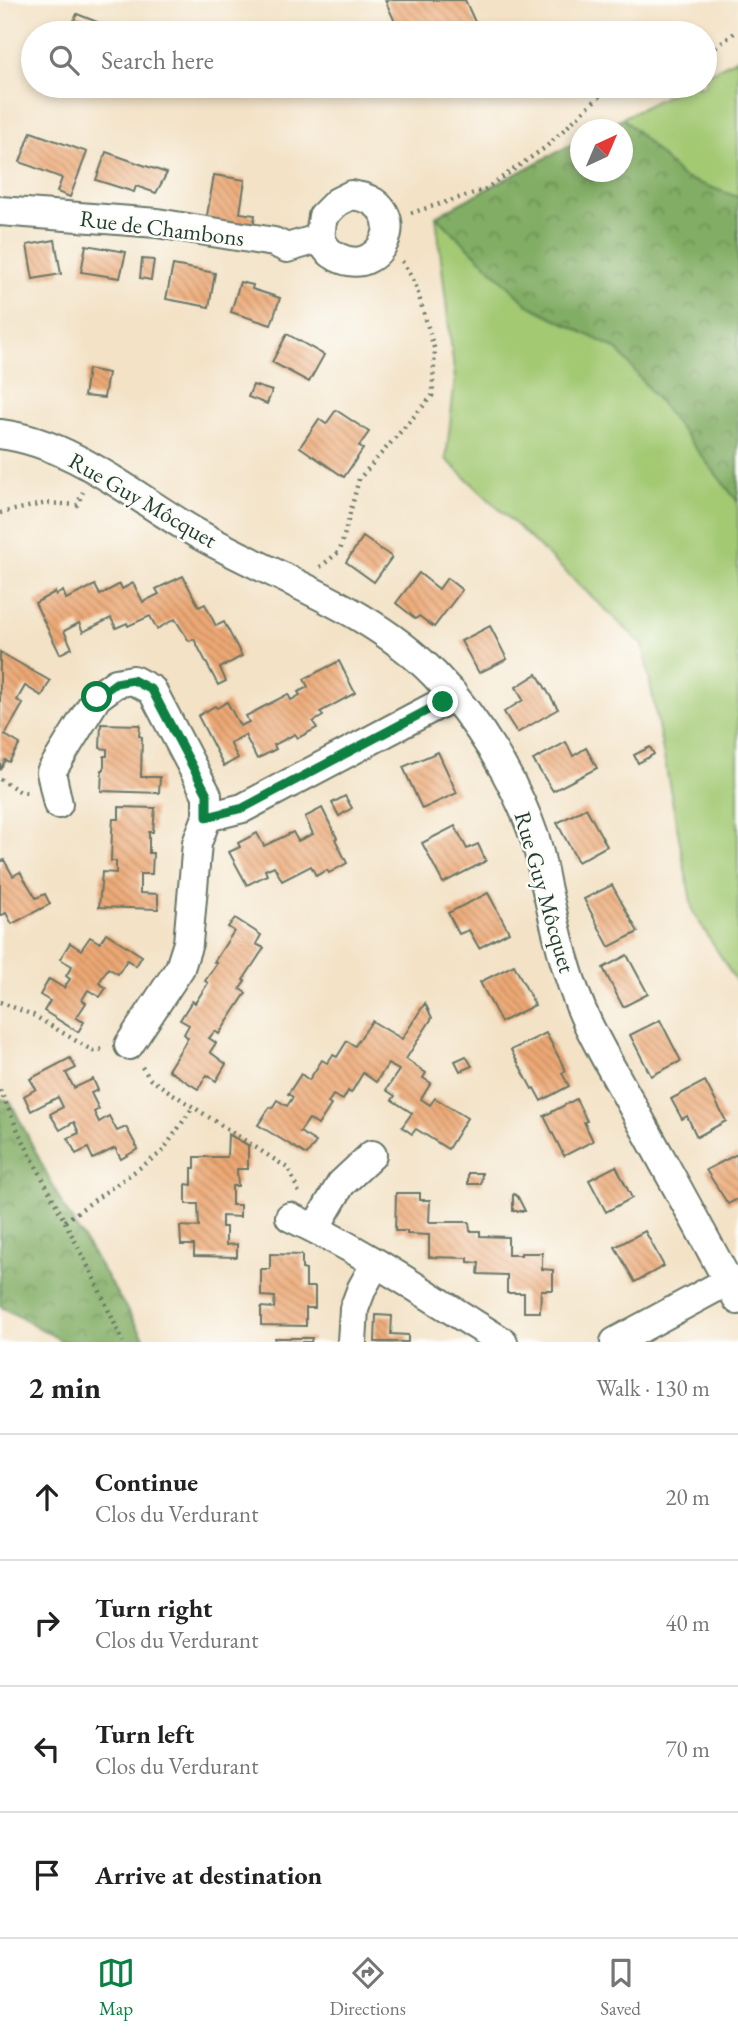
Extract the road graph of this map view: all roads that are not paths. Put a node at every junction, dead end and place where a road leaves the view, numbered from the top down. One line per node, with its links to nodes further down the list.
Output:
1 (0, 211): 2 (street, Rue de Chambons)
2 (321, 238): 2 (street)
3 (0, 434): 4 (street, Rue Guy Môcquet)
4 (452, 693): 6 (street); 10 (street, Rue Guy Môcquet)
5 (58, 804): 6 (street)
6 (207, 817): 7 (street)
7 (129, 1045)
8 (372, 1156): 9 (street)
9 (376, 1263): 11 (street); 12 (street)
10 (733, 1291): 13 (street)
11 (352, 1342)
12 (503, 1342)
13 (615, 1342)

